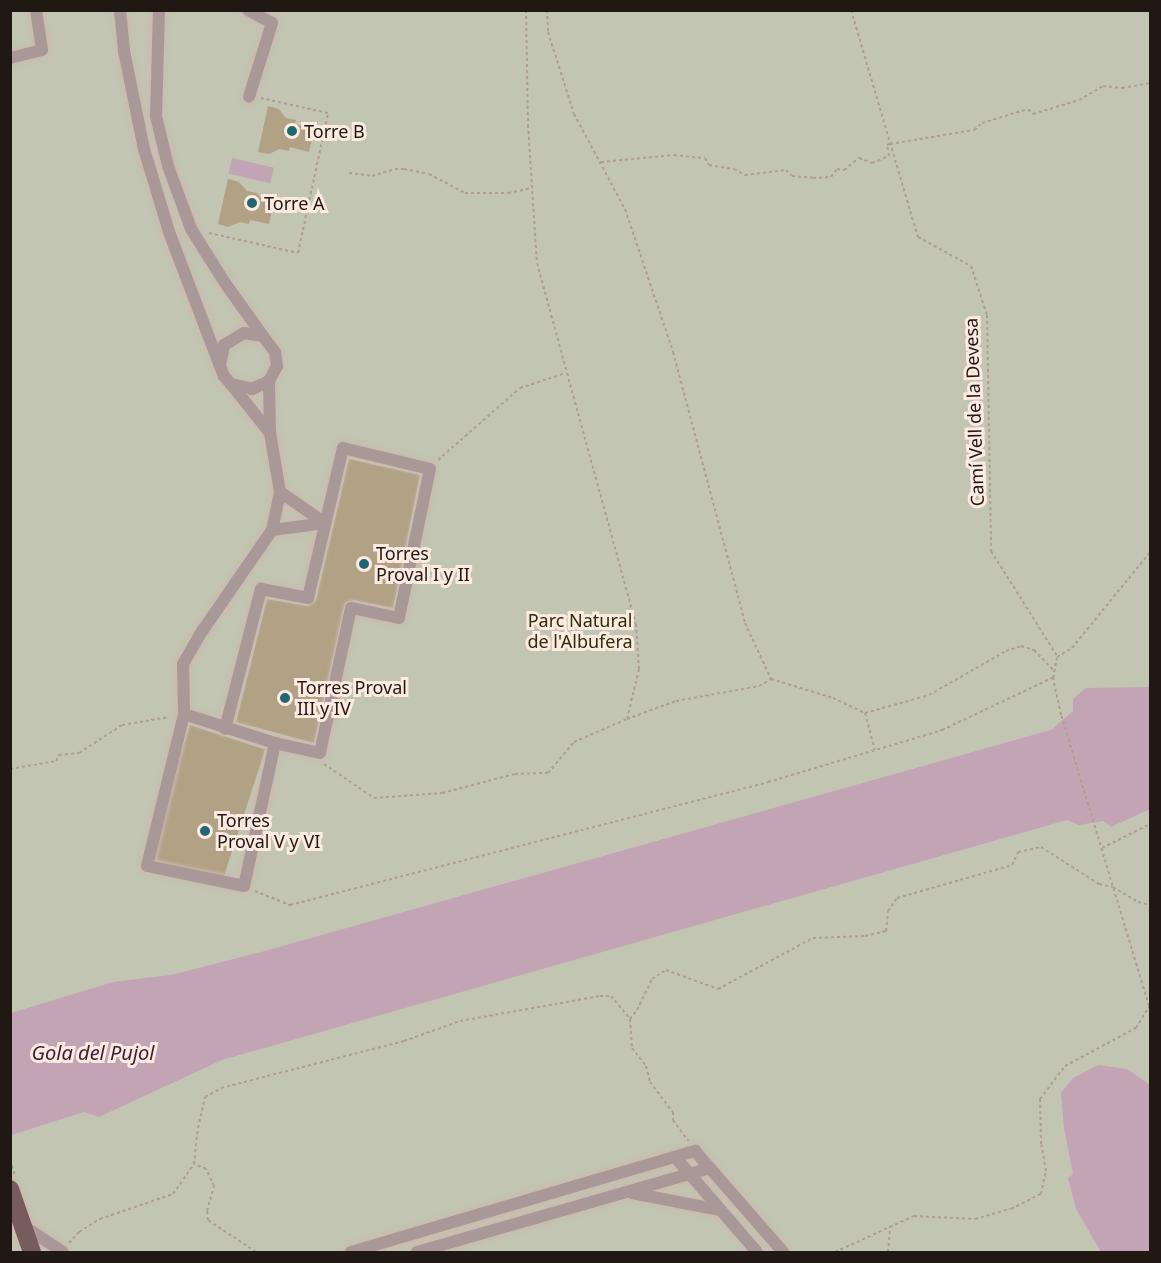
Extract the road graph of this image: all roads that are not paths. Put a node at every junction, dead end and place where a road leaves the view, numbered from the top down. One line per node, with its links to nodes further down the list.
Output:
1 (36, 10): 5 (street)
2 (120, 10): 8 (street)
3 (159, 10): 7 (street)
4 (248, 10): 6 (street)
5 (10, 58)
6 (250, 96)
7 (263, 336): 8 (street); 9 (street)
8 (220, 366): 10 (street)
9 (269, 381): 10 (street); 11 (street)
10 (231, 384): 11 (street)
11 (270, 433): 12 (street)
12 (280, 492): 13 (street); 14 (street)
13 (325, 523): 14 (street); 16 (street); 17 (street)
14 (272, 530): 15 (street)
15 (184, 714): 16 (street); 17 (street)
16 (225, 729): 17 (street)
17 (275, 743)
18 (675, 1157): 19 (street); 20 (street); 29 (street)
19 (710, 1168): 20 (street); 32 (street)
20 (690, 1174): 22 (street); 23 (street)
21 (10, 1189): 25 (main road)
22 (628, 1192): 23 (street); 30 (street)
23 (720, 1210): 31 (street)
24 (10, 1212): 27 (main road)
25 (25, 1227): 26 (street); 28 (main road)
26 (64, 1250)
27 (22, 1252)
28 (32, 1252)
29 (351, 1252)
30 (417, 1252)
31 (758, 1252)
32 (783, 1252)

